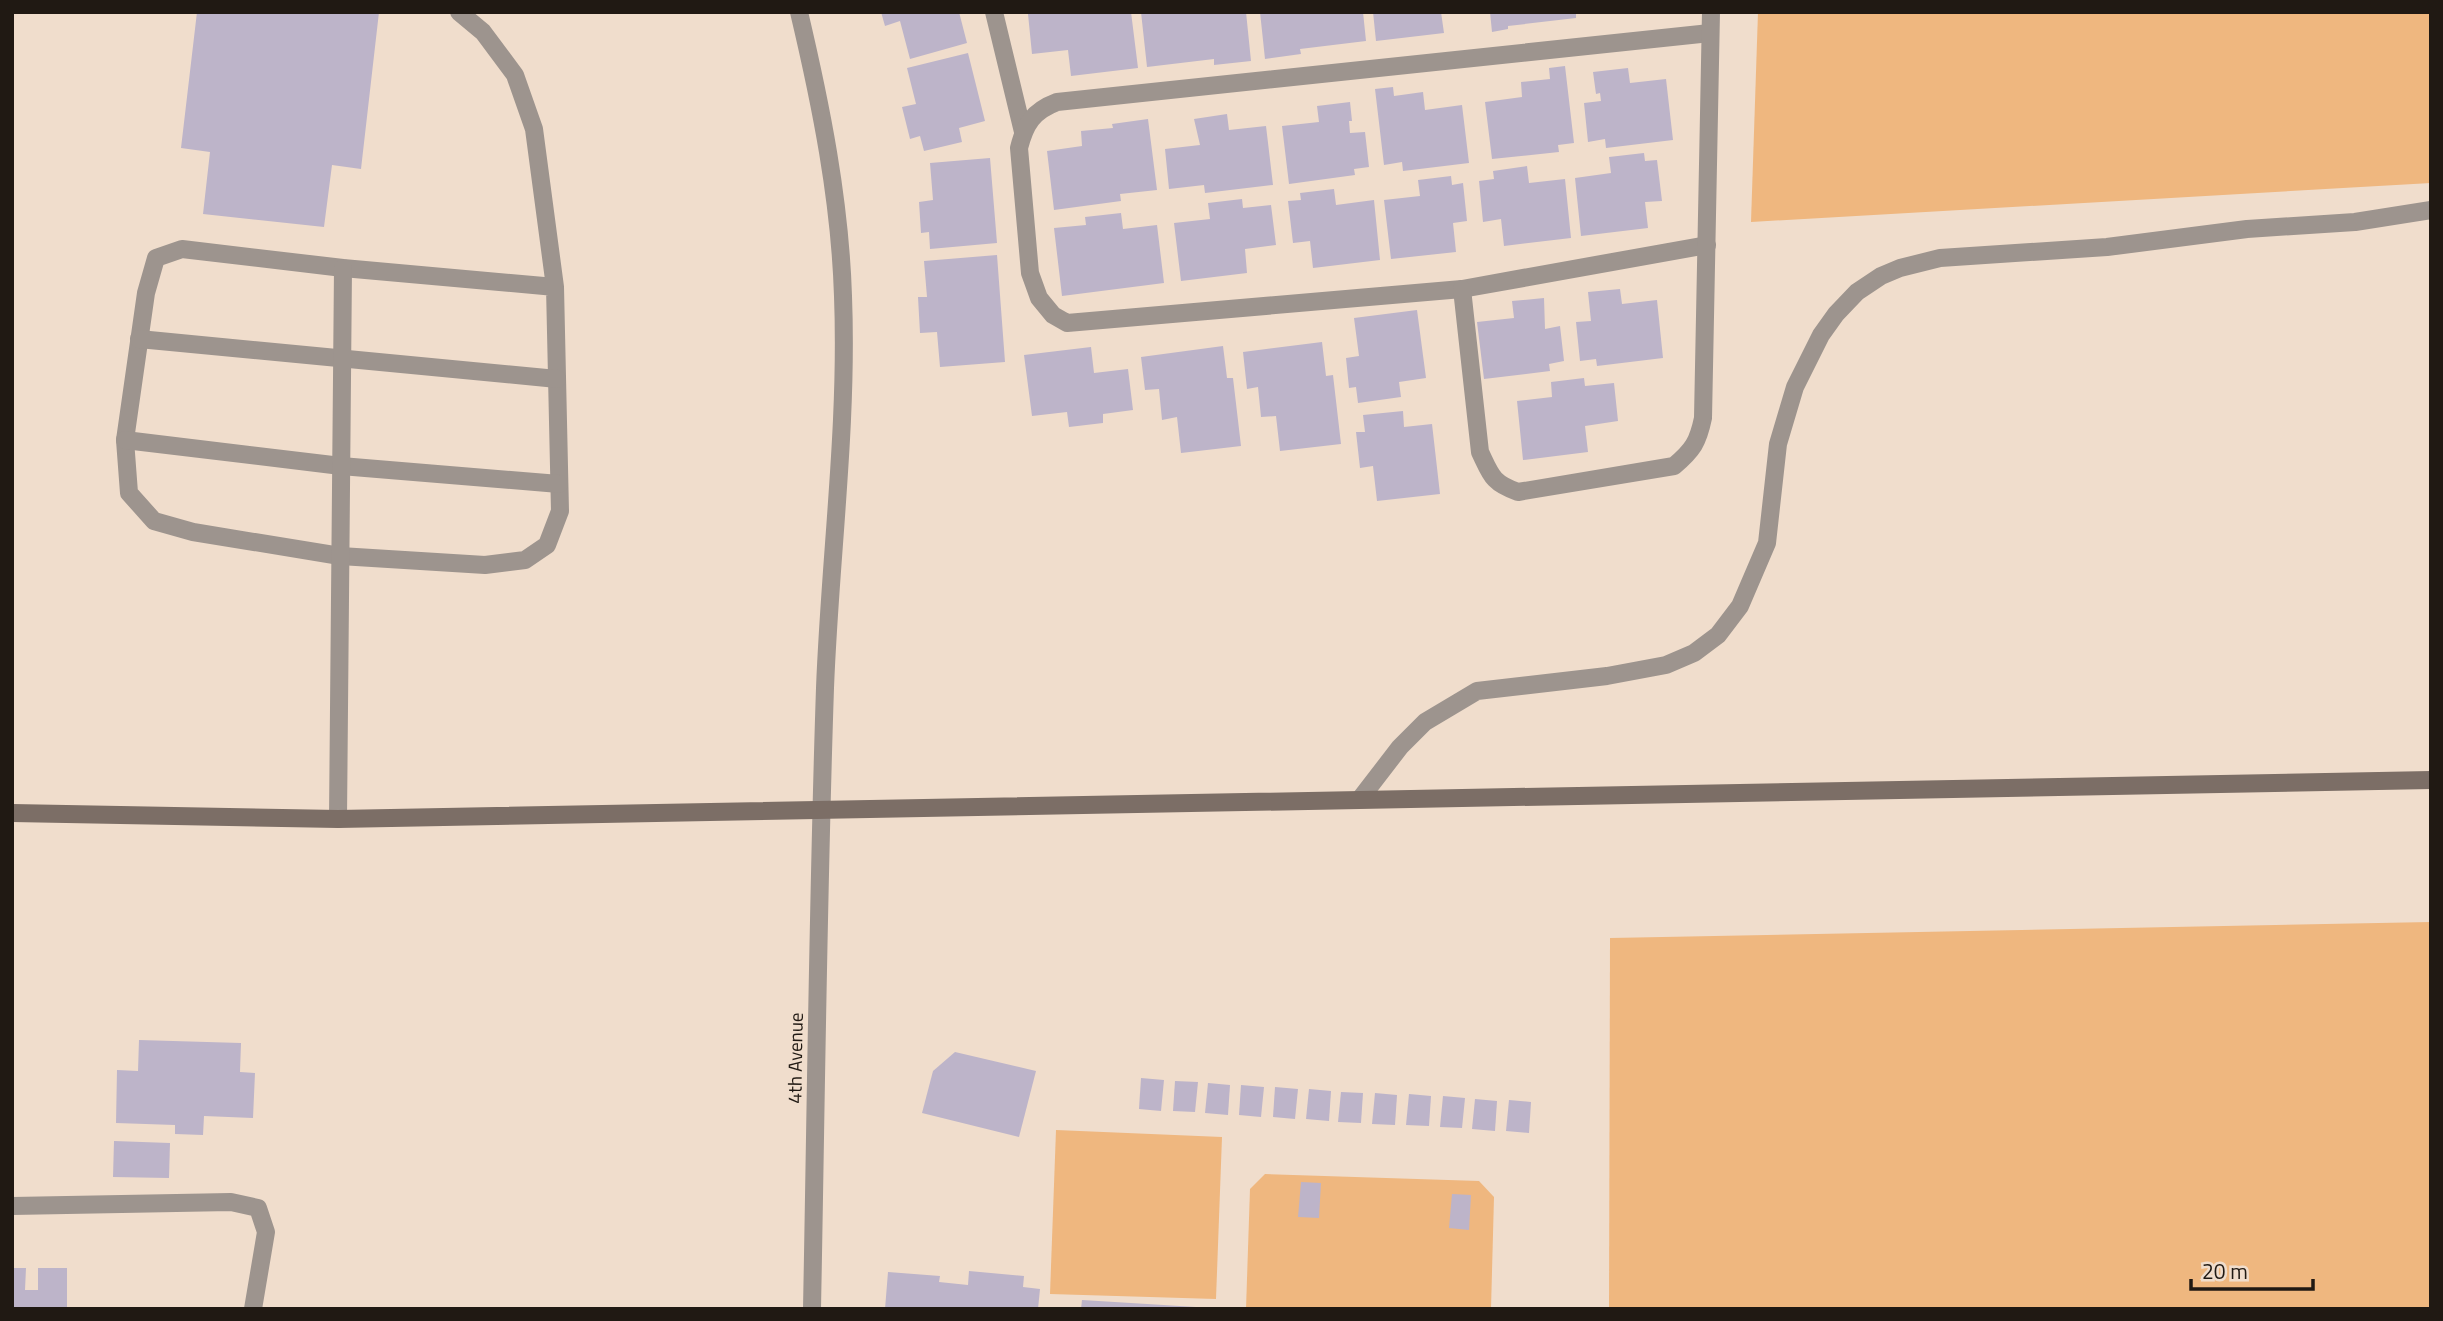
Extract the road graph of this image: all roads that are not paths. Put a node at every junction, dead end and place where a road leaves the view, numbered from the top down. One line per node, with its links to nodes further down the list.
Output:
1 (459, 12): 10 (street)
2 (799, 12): 21 (street, 4th Avenue)
3 (993, 12): 6 (street)
4 (1711, 12): 5 (street)
5 (1710, 33): 6 (street); 8 (street)
6 (1023, 132): 11 (street)
7 (2431, 210): 20 (street)
8 (1707, 245): 11 (street); 11 (street)
9 (343, 268): 10 (street); 12 (street); 13 (street)
10 (555, 287): 14 (street)
11 (1462, 289)
12 (139, 339): 13 (street); 15 (street)
13 (342, 358): 14 (street); 16 (street)
14 (557, 379): 17 (street)
15 (125, 440): 16 (street); 18 (street)
16 (341, 466): 17 (street); 18 (street)
17 (559, 484): 18 (street)
18 (340, 555): 23 (street)
19 (2431, 780): 20 (main road)
20 (1360, 799): 21 (main road)
21 (821, 809): 23 (main road); 26 (street, 4th Avenue)
22 (12, 813): 23 (main road)
23 (338, 819)
24 (12, 1206): 25 (street)
25 (253, 1309)
26 (812, 1309)

